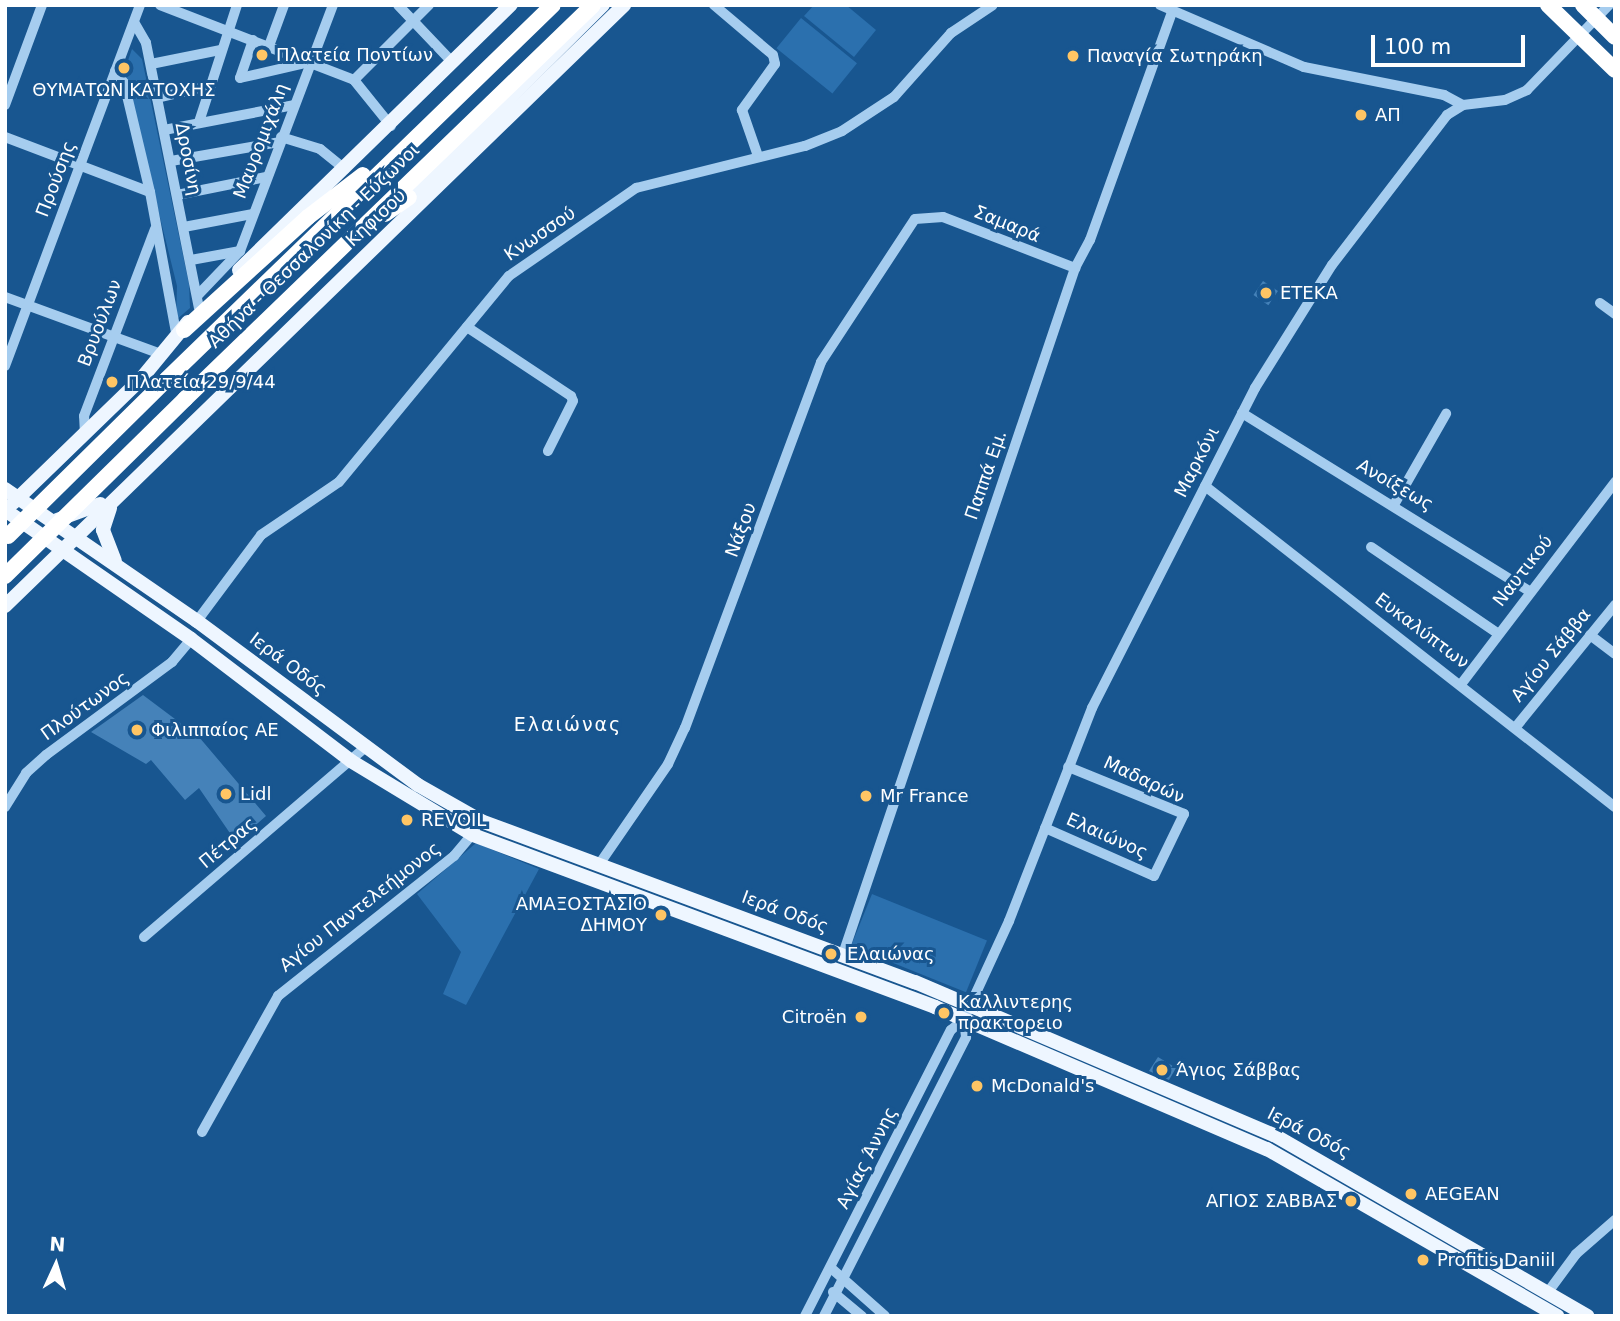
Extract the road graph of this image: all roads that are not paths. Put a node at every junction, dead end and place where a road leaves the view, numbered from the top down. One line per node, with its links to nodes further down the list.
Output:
1 (42, 5): 39 (street)
2 (140, 5): 24 (street, Προύσης)
3 (160, 5): 20 (street)
4 (237, 5): 25 (street)
5 (284, 5): 29 (street)
6 (333, 5): 31 (street, Μαυρομιχάλη)
7 (398, 5): 23 (street)
8 (429, 5): 23 (street)
9 (511, 5): 32 (main road)
10 (554, 5): 45 (highway, Αθήνα - Θεσσαλονίκη - Εύζωνοι)
11 (593, 5): 60 (highway, Αθήνα - Θεσσαλονίκη - Εύζωνοι)
12 (603, 5): 55 (main road)
13 (624, 5): 70 (main road, Κηφισού)
14 (714, 5): 48 (street)
15 (993, 5): 48 (street, Κνωσσού)
16 (1160, 5): 21 (street)
17 (1549, 5): 26 (highway)
18 (1583, 5): 22 (highway)
19 (1609, 5): 22 (street, Μαρκόνι)
20 (187, 10): 25 (street)
21 (1172, 12): 41 (street); 63 (street, Παππά Εμ.)
22 (1597, 20): 26 (street, Μαρκόνι); 27 (highway)
23 (412, 21): 32 (street); 36 (street)
24 (134, 22): 33 (street, Δροσίνη); 35 (street, Προύσης)
25 (227, 31): 28 (street); 30 (street)
26 (1580, 37): 34 (highway); 41 (street, Μαρκόνι)
27 (1615, 37)
28 (253, 40): 29 (street); 31 (street)
29 (269, 46): 31 (street)
30 (220, 50): 33 (street); 37 (street)
31 (310, 62): 36 (street); 40 (street, Μαυρομιχάλη)
32 (452, 62): 43 (main road)
33 (151, 64): 38 (street, Δροσίνη)
34 (1615, 70)
35 (115, 71): 50 (street, Προύσης); 53 (street)
36 (354, 80): 43 (street)
37 (208, 86): 38 (street); 42 (street)
38 (158, 97): 44 (street, Δροσίνη)
39 (5, 105)
40 (294, 105): 42 (street); 47 (street, Μαυρομιχάλη)
41 (1463, 105): 75 (street, Μαρκόνι)
42 (199, 122): 44 (street)
43 (391, 126): 51 (main road)
44 (164, 130): 49 (street, Δροσίνη)
45 (418, 133): 71 (highway); 94 (highway, Αθήνα - Θεσσαλονίκη - Εύζωνοι, bridge)
46 (5, 138): 50 (street)
47 (281, 140): 49 (street); 51 (street); 52 (street, Μαυρομιχάλη)
48 (758, 156): 69 (street, Κνωσσού)
49 (171, 161): 54 (street, Δροσίνη)
50 (80, 166): 53 (street); 67 (street, Προύσης)
51 (345, 169): 65 (main road)
52 (266, 177): 54 (street); 56 (street, Μαυρομιχάλη)
53 (150, 192): 58 (street)
54 (177, 195): 59 (street, Δροσίνη)
55 (409, 198): 60 (highway); 70 (main road)
56 (252, 214): 59 (street); 61 (street, Μαυρομιχάλη)
57 (926, 215): 63 (street, Σαμαρά); 120 (street, Νάξου)
58 (156, 226): 71 (street); 72 (street, Βρυούλων)
59 (184, 227): 62 (street, Δροσίνη)
60 (348, 240): 100 (highway, Αθήνα - Θεσσαλονίκη - Εύζωνοι, bridge)
61 (240, 251): 62 (street); 65 (street, Μαυρομιχάλη)
62 (191, 260): 65 (street, Δροσίνη)
63 (1075, 268): 123 (street, Παππά Εμ.)
64 (5, 297): 67 (street)
65 (198, 301): 71 (main road)
66 (1600, 303): 68 (street)
67 (27, 305): 72 (street); 74 (street, Προύσης)
68 (1615, 314)
69 (467, 327): 79 (street); 105 (street, Κνωσσού)
70 (286, 329): 81 (main road, Κηφισού)
71 (180, 334): 73 (main road)
72 (114, 337): 73 (street); 77 (street, Βρυούλων)
73 (161, 354): 77 (main road)
74 (5, 366)
75 (1242, 413): 83 (street, Μαρκόνι); 88 (street, Ανοίξεως)
76 (1446, 414): 88 (street)
77 (85, 434): 78 (main road)
78 (71, 447): 80 (main road); 90 (main road)
79 (548, 451)
80 (49, 469): 82 (main road); 87 (main road)
81 (130, 483): 86 (main road, Κηφισού); 90 (main road)
82 (5, 484)
83 (1205, 486): 110 (street, Ευκαλύπτων); 114 (street, Μαρκόνι)
84 (5, 489): 87 (main road, Ιερά Οδός)
85 (1613, 489): 101 (street, Ναυτικού)
86 (119, 495): 93 (main road, Κηφισού); 97 (main road)
87 (19, 497): 89 (main road); 90 (main road, Ιερά Οδός); 91 (main road)
88 (1395, 503): 101 (street, Ανοίξεως)
89 (6, 511): 91 (main road, Ιερά Οδός)
90 (55, 520): 91 (main road); 93 (main road, Ιερά Οδός); 96 (main road)
91 (30, 525): 92 (main road); 96 (main road, Ιερά Οδός); 102 (main road)
92 (5, 528)
93 (78, 535): 96 (main road, Κηφισού); 97 (main road, Ιερά Οδός)
94 (5, 538)
95 (1371, 547): 106 (street)
96 (63, 550): 98 (main road, Ιερά Οδός); 99 (main road, Κηφισού)
97 (117, 565): 105 (main road, Ιερά Οδός)
98 (96, 573): 99 (main road); 108 (main road, Ιερά Οδός)
99 (38, 575): 102 (main road, Κηφισού)
100 (5, 576)
101 (1528, 590): 106 (street, Ναυτικού)
102 (18, 593): 104 (main road, Κηφισού)
103 (1615, 605): 107 (street, Αγίου Σάββα)
104 (5, 606)
105 (197, 621): 112 (main road, Ιερά Οδός)
106 (1497, 633): 110 (street, Ναυτικού)
107 (1590, 635): 109 (street); 111 (street, Αγίου Σάββα)
108 (191, 639): 113 (main road, Ιερά Οδός); 115 (street, Πλούτωνος)
109 (1615, 654)
110 (1462, 683): 111 (street, Ευκαλύπτων)
111 (1516, 728): 116 (street, Ευκαλύπτων)
112 (366, 747): 113 (street, Πέτρας); 117 (main road, Ιερά Οδός)
113 (351, 761): 119 (main road, Ιερά Οδός); 122 (street, Πέτρας)
114 (1068, 767): 118 (street, Μαρκόνι); 121 (street, Μαδαρών)
115 (5, 807)
116 (1615, 807)
117 (481, 821): 119 (street, Αγίου Παντελεήμονος); 120 (main road, Ιερά Οδός)
118 (1045, 828): 121 (street, Ελαιώνος); 124 (street, Μαρκόνι)
119 (473, 835): 125 (main road, Ιερά Οδός); 126 (street, Αγίου Παντελεήμονος)
120 (598, 866): 123 (main road, Ιερά Οδός)
121 (1154, 876)
122 (144, 937)
123 (844, 954): 124 (main road, Ιερά Οδός)
124 (970, 1004): 125 (street, Αγίας Άννης); 131 (main road, Ιερά Οδός)
125 (964, 1018): 128 (street, Αγίας Άννης); 129 (street, Αγίας Άννης); 137 (main road, Ιερά Οδός)
126 (202, 1132)
127 (1615, 1220): 131 (street)
128 (831, 1268): 129 (street); 130 (street, Αγίας Άννης)
129 (844, 1280): 132 (street, Αγίας Άννης); 136 (street)
130 (823, 1283): 132 (street); 133 (street, Αγίας Άννης)
131 (1548, 1292): 138 (main road, Ιερά Οδός)
132 (836, 1294): 134 (street, Αγίας Άννης); 135 (street)
133 (805, 1316)
134 (824, 1316)
135 (862, 1316)
136 (886, 1316)
137 (1557, 1316)
138 (1587, 1316)

